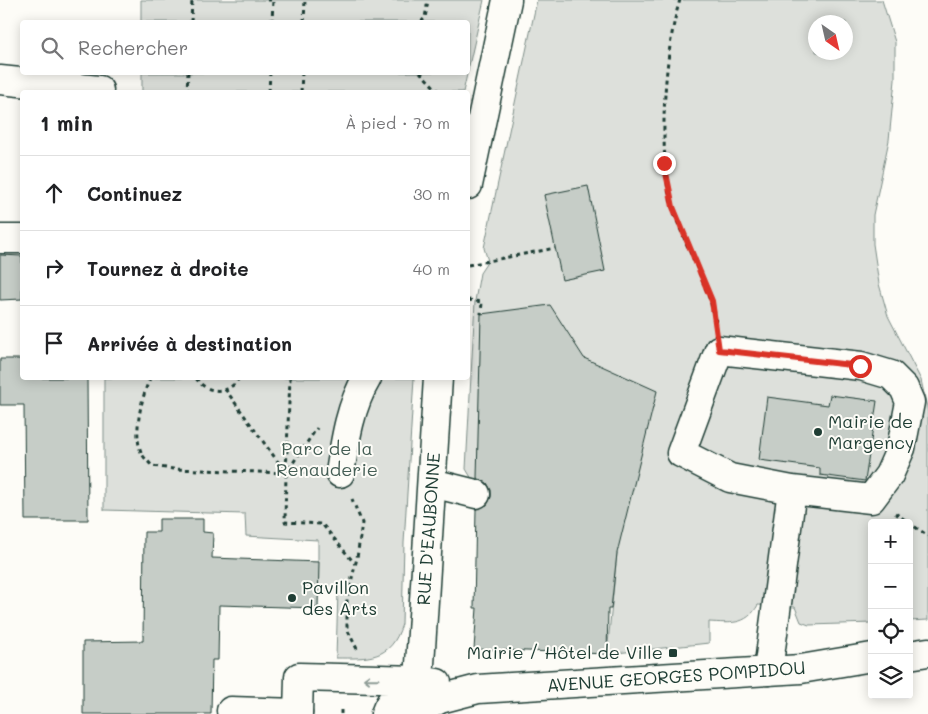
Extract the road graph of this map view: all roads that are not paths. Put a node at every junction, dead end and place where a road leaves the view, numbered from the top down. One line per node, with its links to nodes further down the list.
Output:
1 (507, 0): 4 (main road)
2 (0, 80): 3 (main road)
3 (99, 90)
4 (470, 176)
5 (0, 239): 6 (main road)
6 (20, 239)
7 (366, 380): 9 (main road)
8 (438, 380): 10 (main road, RUE D'EAUBONNE)
9 (340, 473)
10 (432, 483): 12 (main road); 15 (main road, RUE D'EAUBONNE)
11 (792, 490): 11 (main road); 14 (main road)
12 (476, 494)
13 (868, 658): 14 (main road, AVENUE GEORGES POMPIDOU)
14 (768, 671): 16 (main road, AVENUE GEORGES POMPIDOU)
15 (419, 680): 16 (main road, AVENUE GEORGES POMPIDOU); 18 (main road, AVENUE GEORGES POMPIDOU, one-way to 18); 19 (main road)
16 (478, 689): 20 (main road, AVENUE GEORGES POMPIDOU)
17 (231, 711): 18 (main road)
18 (298, 714)
19 (385, 714)
20 (412, 714)

